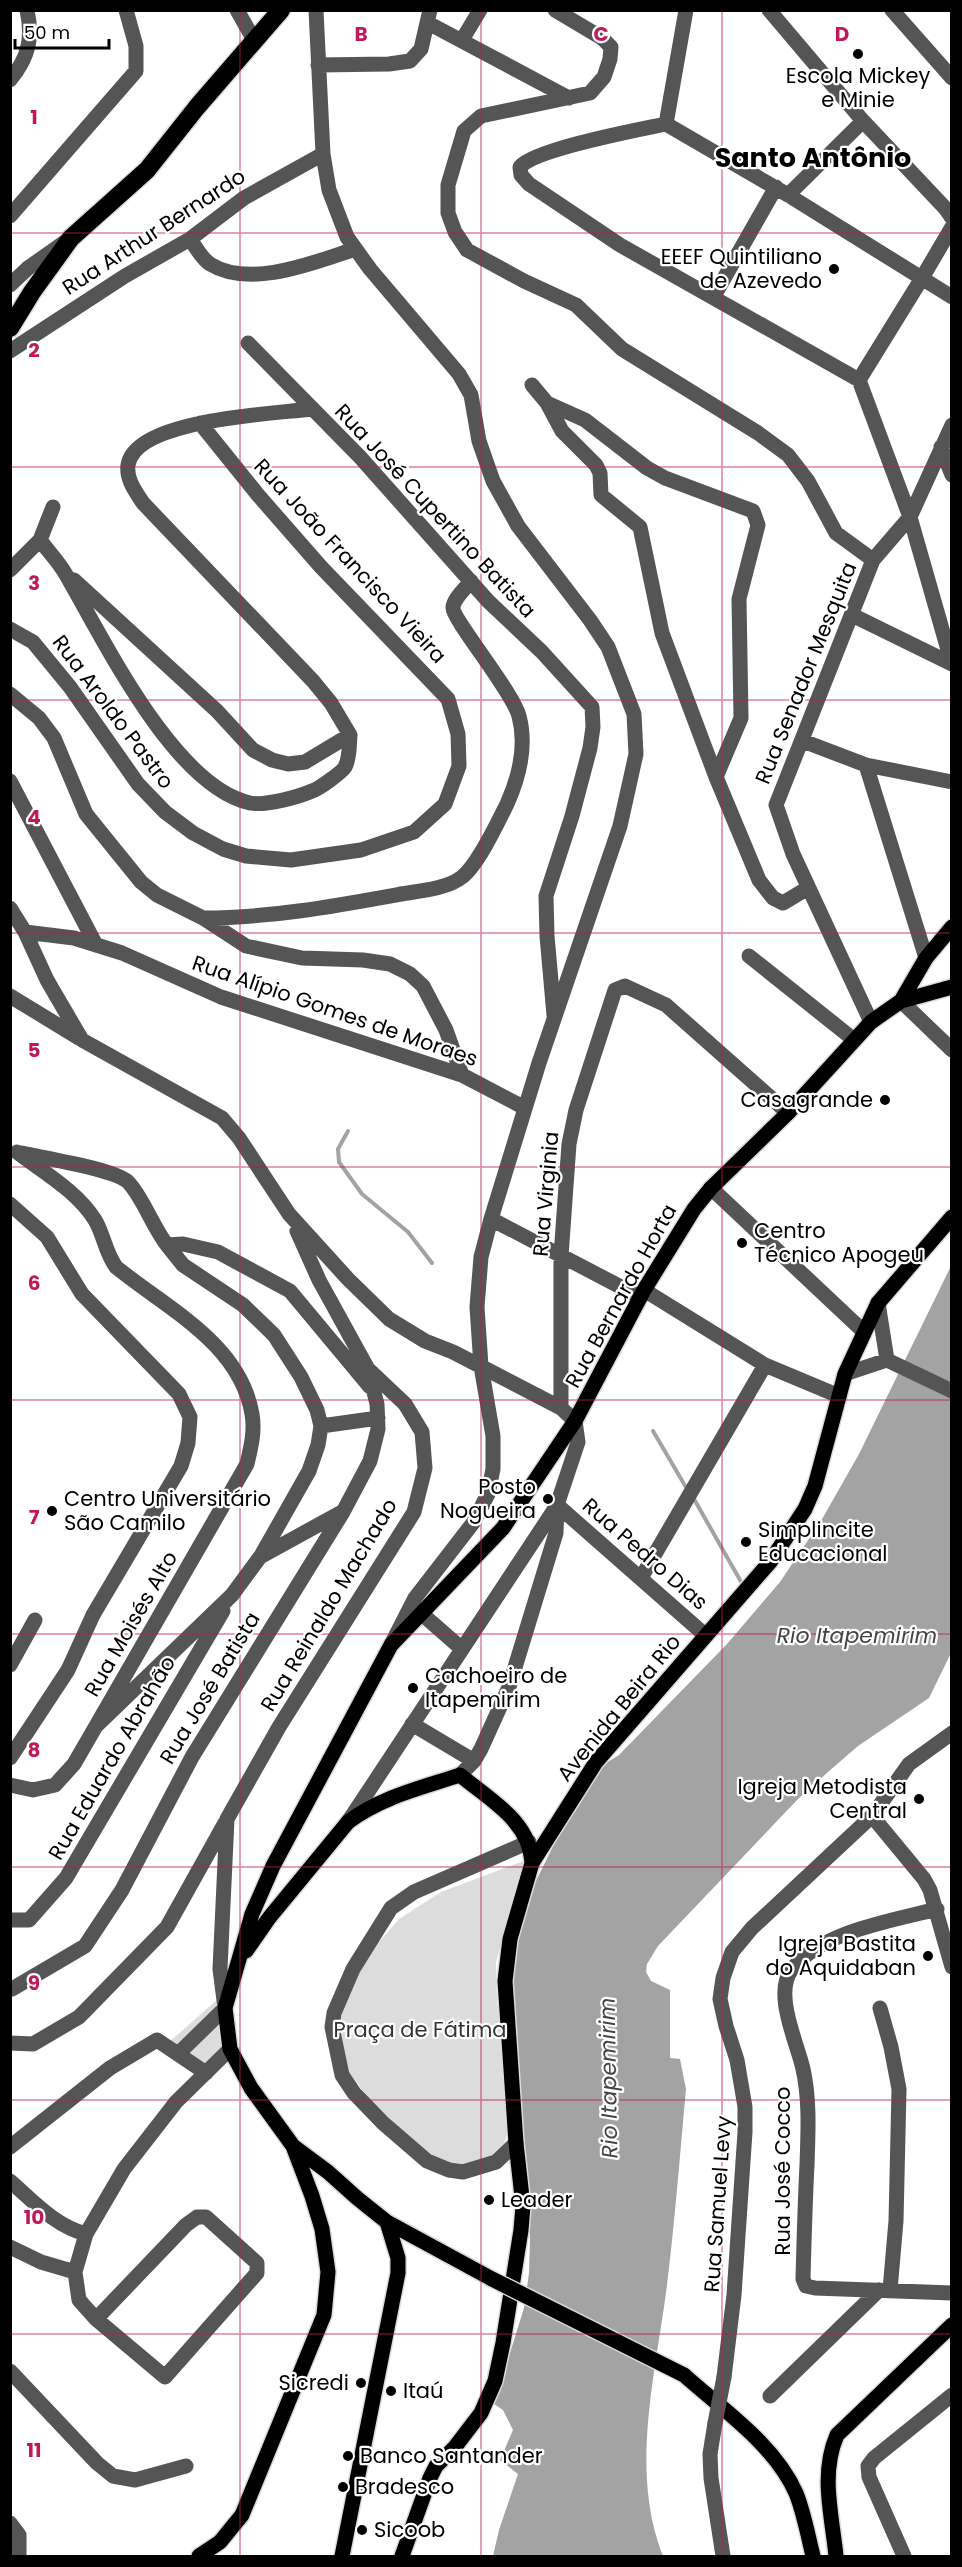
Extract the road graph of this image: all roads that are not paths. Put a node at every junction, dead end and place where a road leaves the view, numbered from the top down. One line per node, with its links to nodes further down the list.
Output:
1 (27, 10): 16 (street)
2 (126, 10): 22 (street)
3 (237, 10): 12 (street)
4 (281, 10): 12 (highway)
5 (316, 10): 14 (street)
6 (480, 10): 13 (street)
7 (555, 10): 17 (street)
8 (686, 10): 19 (street)
9 (769, 10): 18 (street)
10 (892, 10): 15 (street)
11 (429, 17): 13 (street); 14 (street)
12 (254, 40): 25 (highway)
13 (462, 40): 17 (street)
14 (318, 65): 20 (street)
15 (951, 78)
16 (10, 80)
17 (569, 98): 46 (street)
18 (863, 121): 21 (street); 23 (street)
19 (666, 124): 21 (street); 30 (street)
20 (323, 154): 26 (street, Rua Arthur Bernardo); 27 (street)
21 (782, 191): 28 (street); 30 (street)
22 (10, 216)
23 (951, 218)
24 (951, 228): 28 (street)
25 (71, 238): 29 (street); 32 (highway)
26 (190, 239): 27 (street); 34 (street, Rua Arthur Bernardo)
27 (355, 249): 72 (street)
28 (922, 278): 31 (street); 35 (street)
29 (10, 285)
30 (714, 296): 35 (street)
31 (951, 297)
32 (10, 328)
33 (248, 343): 38 (street, Rua José Cupertino Batista)
34 (10, 351)
35 (859, 380): 44 (street)
36 (532, 385): 37 (street)
37 (547, 403): 58 (street); 58 (street)
38 (311, 409): 39 (street); 49 (street, Rua José Cupertino Batista)
39 (200, 423): 54 (street, Rua João Francisco Vieira); 55 (street)
40 (951, 425): 41 (street, Rua Senador Mesquita)
41 (941, 447): 42 (street); 44 (street, Rua Senador Mesquita)
42 (951, 475)
43 (53, 507): 45 (street)
44 (910, 517): 46 (street, Rua Senador Mesquita); 52 (street)
45 (40, 540): 47 (street); 48 (street)
46 (873, 560): 50 (street, Rua Senador Mesquita)
47 (10, 570)
48 (64, 571): 55 (street); 55 (street)
49 (471, 581): 63 (street); 72 (street, Rua José Cupertino Batista)
50 (852, 615): 52 (street); 56 (street, Rua Senador Mesquita)
51 (10, 628): 54 (street, Rua Aroldo Pastro)
52 (951, 664)
53 (10, 694): 63 (street)
54 (458, 734)
55 (350, 735)
56 (803, 741): 57 (street); 61 (street, Rua Senador Mesquita)
57 (866, 765): 60 (street); 68 (street)
58 (716, 777): 61 (street)
59 (10, 781): 66 (street)
60 (951, 782)
61 (808, 888): 73 (street, Rua Senador Mesquita)
62 (10, 909): 65 (street)
63 (203, 918): 77 (street)
64 (951, 927): 68 (main road)
65 (25, 932): 66 (street, Rua Alípio Gomes de Moraes); 75 (street)
66 (96, 945): 77 (street, Rua Alípio Gomes de Moraes)
67 (748, 956): 74 (street)
68 (926, 958): 71 (main road)
69 (951, 987): 71 (main road, Rua Bernardo Horta)
70 (10, 996): 75 (street)
71 (901, 1001): 73 (main road, Rua Bernardo Horta); 76 (street)
72 (554, 1020): 78 (street)
73 (871, 1022): 74 (main road, Rua Bernardo Horta)
74 (854, 1039): 79 (main road, Rua Bernardo Horta)
75 (82, 1040): 83 (street)
76 (951, 1050)
77 (462, 1075): 78 (street, Rua Alípio Gomes de Moraes)
78 (525, 1108): 85 (street)
79 (788, 1113): 81 (main road, Rua Bernardo Horta); 87 (street, Rua Virginia)
80 (14, 1151): 86 (street); 115 (street, Rua Moisés Alto)
81 (711, 1188): 88 (main road, Rua Bernardo Horta); 90 (street)
82 (10, 1204): 117 (street)
83 (289, 1214): 93 (street); 94 (street, Rua Reinaldo Machado)
84 (951, 1217): 89 (main road, Avenida Beira Rio)
85 (491, 1219): 87 (street); 93 (street)
86 (166, 1245): 97 (street); 102 (street)
87 (561, 1256): 88 (street); 99 (street, Rua Virginia)
88 (642, 1294): 92 (street); 101 (main road, Rua Bernardo Horta)
89 (878, 1302): 90 (main road, Avenida Beira Rio); 91 (street)
90 (863, 1331): 95 (main road, Avenida Beira Rio)
91 (889, 1361): 95 (street); 96 (street)
92 (765, 1365): 98 (street); 106 (street)
93 (481, 1366): 99 (street); 111 (street)
94 (368, 1369): 97 (street, Rua José Batista); 122 (street, Rua Reinaldo Machado)
95 (845, 1374): 98 (main road, Avenida Beira Rio)
96 (951, 1391)
97 (374, 1392): 100 (street, Rua José Batista)
98 (839, 1396): 110 (main road, Avenida Beira Rio)
99 (561, 1408): 101 (street)
100 (378, 1418): 102 (street); 104 (street, Rua José Batista)
101 (575, 1421): 103 (street); 108 (main road, Rua Bernardo Horta)
102 (321, 1426): 105 (street)
103 (557, 1505): 106 (street, Rua Pedro Dias); 112 (street); 118 (street)
104 (343, 1512): 105 (street); 130 (street, Rua José Batista)
105 (260, 1557): 107 (street)
106 (641, 1578): 110 (street, Rua Pedro Dias)
107 (232, 1595): 115 (street); 127 (street, Rua Eduardo Abrahão)
108 (422, 1614): 111 (main road, Rua Bernardo Horta); 112 (street)
109 (35, 1620): 113 (street)
110 (705, 1635): 125 (main road, Avenida Beira Rio)
111 (391, 1646): 128 (main road, Rua Bernardo Horta)
112 (462, 1649): 114 (street)
113 (10, 1665)
114 (412, 1724): 118 (street); 123 (street)
115 (96, 1726): 120 (street, Rua Moisés Alto)
116 (951, 1733): 121 (street, Rua Samuel Levy)
117 (10, 1758)
118 (474, 1761): 119 (street)
119 (460, 1775): 123 (main road); 124 (main road)
120 (10, 1785)
121 (872, 1816): 126 (street); 158 (street, Rua Samuel Levy, bridge)
122 (227, 1819): 131 (street, Rua Reinaldo Machado); 133 (street)
123 (348, 1822): 128 (main road)
124 (529, 1842): 125 (main road); 137 (street)
125 (532, 1863): 137 (main road, Avenida Beira Rio)
126 (937, 1909): 129 (street); 145 (street, Rua José Cocco)
127 (10, 1920)
128 (238, 1963): 131 (main road, Rua Bernardo Horta)
129 (951, 1967)
130 (12, 1989)
131 (225, 2008): 134 (main road); 135 (street)
132 (880, 2008): 145 (street)
133 (10, 2043)
134 (230, 2049): 136 (street); 138 (main road)
135 (178, 2054): 136 (street); 139 (street)
136 (206, 2073): 142 (street)
137 (516, 2143): 157 (main road, Avenida Beira Rio)
138 (293, 2146): 141 (main road); 156 (main road)
139 (10, 2147)
140 (10, 2181): 142 (street)
141 (387, 2222): 154 (main road); 159 (main road, bridge)
142 (86, 2234): 144 (street)
143 (10, 2247): 144 (street)
144 (75, 2272): 147 (street)
145 (885, 2290): 146 (street); 151 (street)
146 (951, 2293)
147 (96, 2319): 147 (street)
148 (951, 2325): 160 (main road)
149 (10, 2371): 152 (street)
150 (951, 2395): 161 (street)
151 (770, 2396)
152 (186, 2466)
153 (10, 2523): 155 (street)
154 (343, 2551)
155 (19, 2556)
156 (200, 2556)
157 (402, 2556)
158 (723, 2556)
159 (813, 2556)
160 (836, 2556)
161 (904, 2556)

